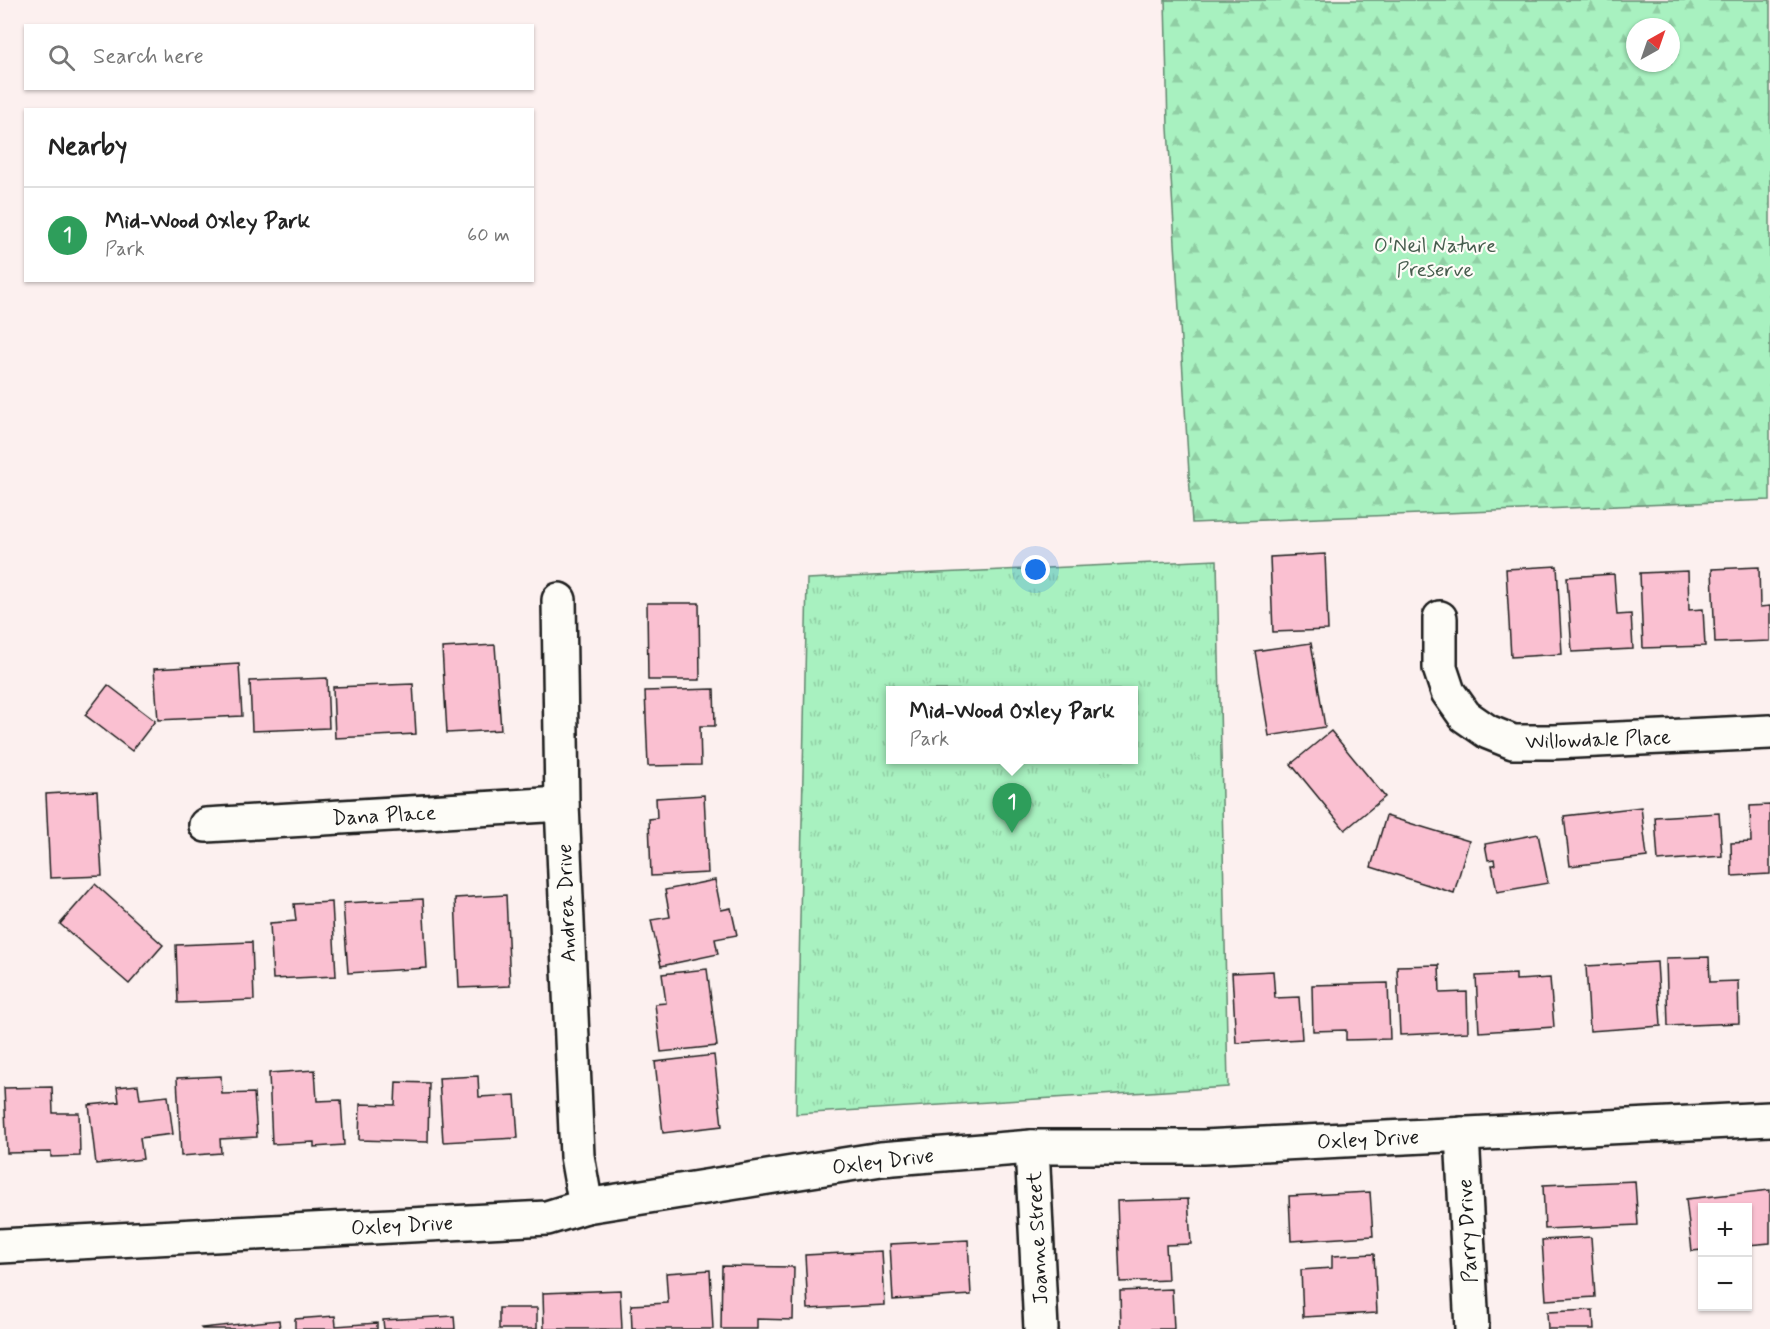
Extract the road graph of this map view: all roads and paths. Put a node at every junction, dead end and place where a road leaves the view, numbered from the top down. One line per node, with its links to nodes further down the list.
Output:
1 (559, 600): 4 (street, Andrea Drive)
2 (1440, 618): 3 (street, Willowdale Place)
3 (1770, 732)
4 (562, 804): 5 (street, Dana Place); 9 (street, Andrea Drive)
5 (206, 825)
6 (1770, 1119): 7 (street, Oxley Drive)
7 (1462, 1134): 8 (street, Oxley Drive); 12 (street, Parry Drive)
8 (1032, 1147): 9 (street, Oxley Drive); 11 (street, Joanne Street)
9 (586, 1206): 10 (street, Oxley Drive)
10 (0, 1246)
11 (1041, 1329)
12 (1472, 1329)

